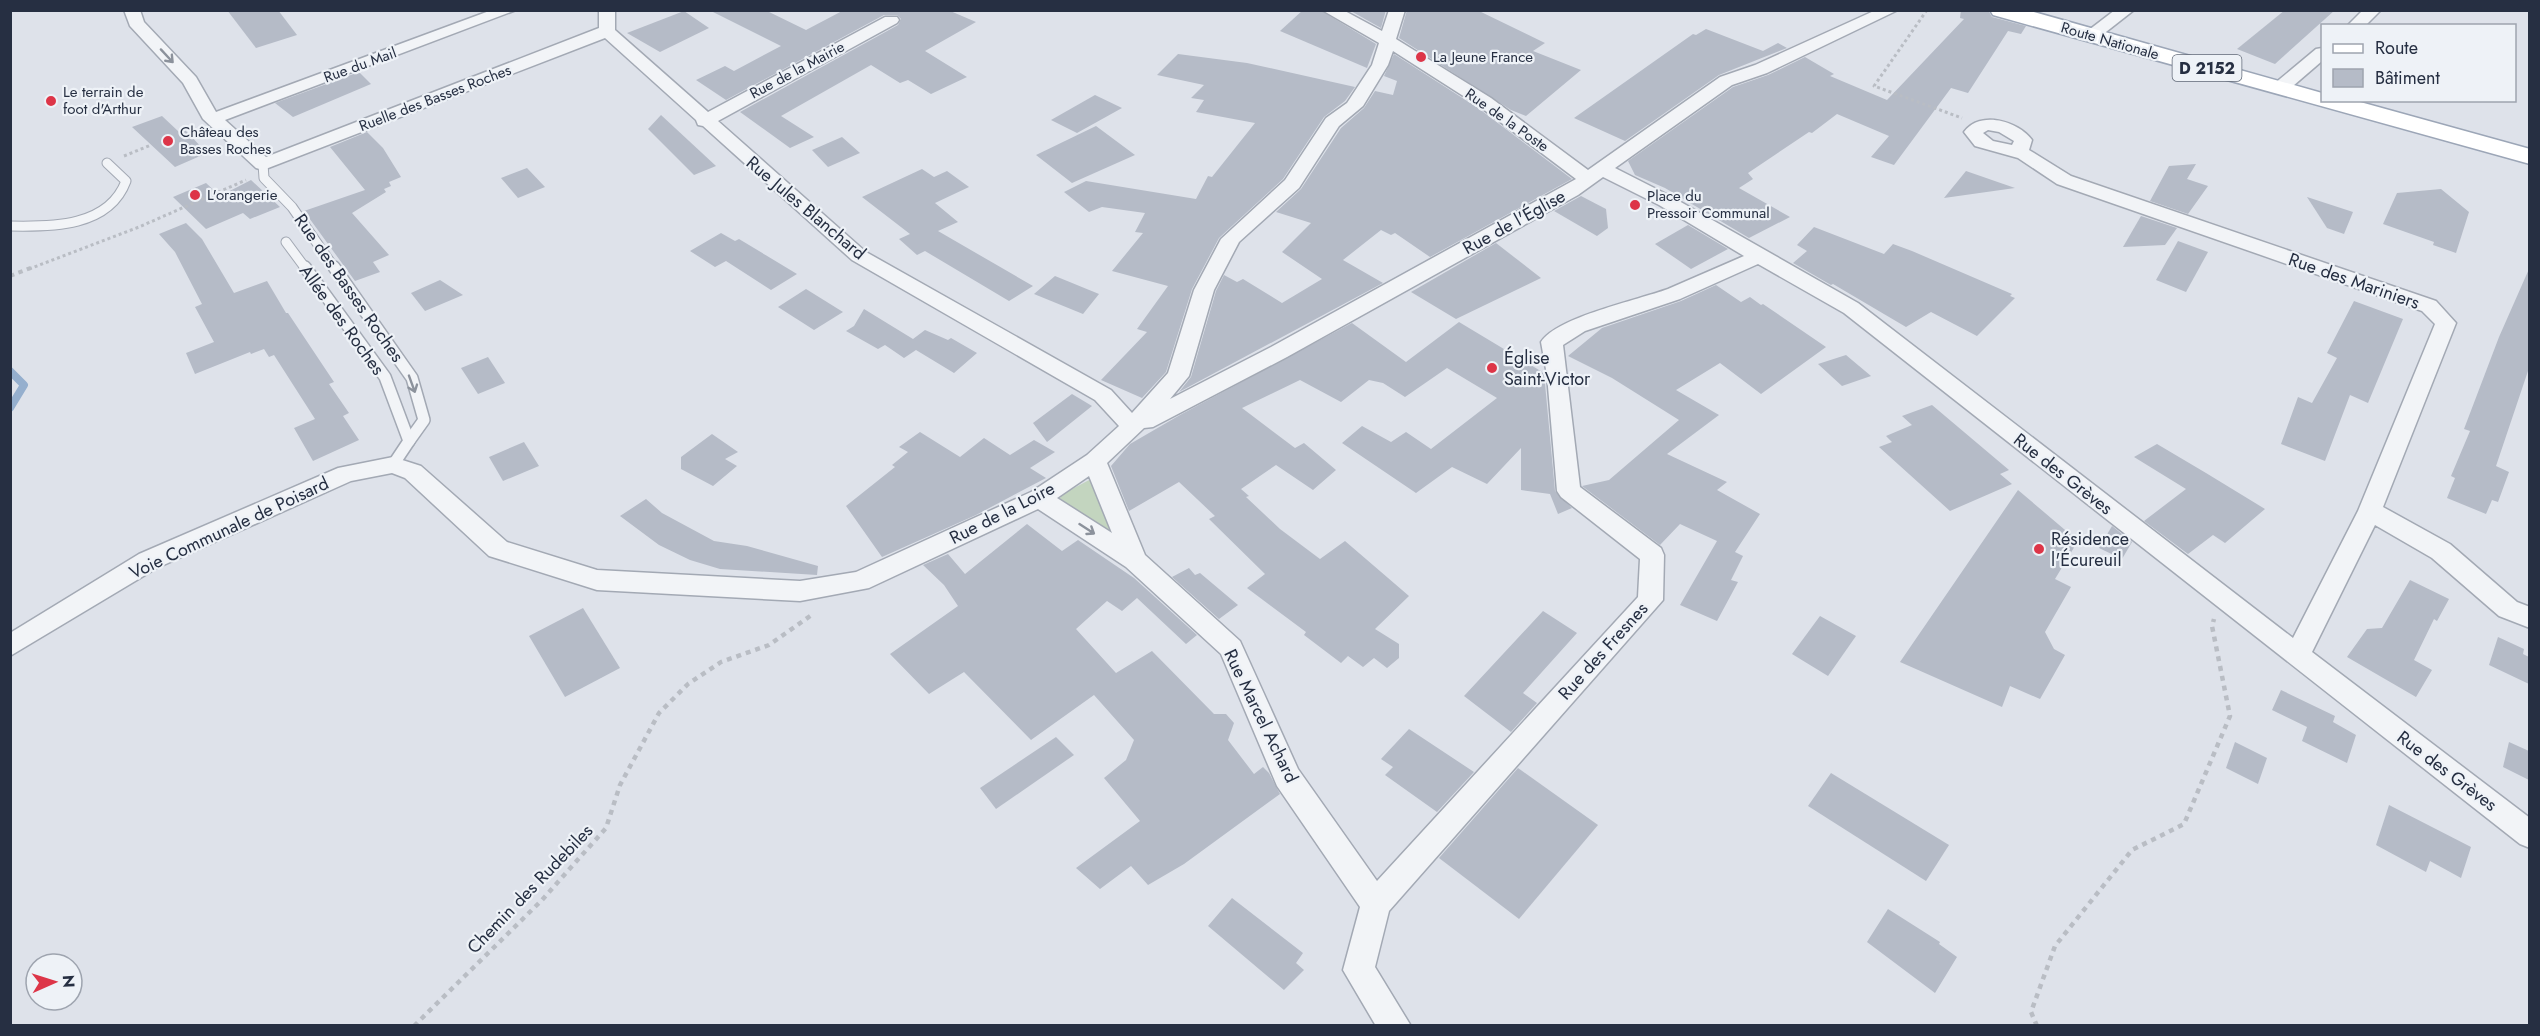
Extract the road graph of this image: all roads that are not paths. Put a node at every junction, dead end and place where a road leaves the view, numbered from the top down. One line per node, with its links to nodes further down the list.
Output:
1 (132, 10): 19 (street, Rue des Basses Roches, one-way to 19)
2 (508, 10): 19 (street, Rue du Mail)
3 (608, 10): 12 (street)
4 (1330, 10): 14 (street, Rue de la Poste)
5 (1397, 10): 14 (street, Rue de la Loire)
6 (1890, 10): 25 (street, Rue de l'Église)
7 (2001, 10): 13 (main road, Route Nationale / D 2152)
8 (2126, 10): 13 (street)
9 (2373, 10): 11 (street)
10 (891, 20): 20 (street, Rue de la Mairie)
11 (2357, 24)
12 (607, 32): 20 (street, Rue Jules Blanchard); 24 (street, Ruelle des Basses Roches)
13 (2091, 36): 16 (main road, Route Nationale / D 2152)
14 (1386, 40): 25 (street, Rue de la Poste); 29 (street, Rue de la Loire)
15 (2321, 53): 16 (street)
16 (2280, 88): 17 (main road, Route Nationale / D 2152)
17 (2321, 99)
18 (2330, 102): 22 (main road, Route Nationale / D 2152)
19 (213, 119): 24 (street, Rue des Basses Roches)
20 (704, 121): 29 (street, Rue Jules Blanchard)
21 (1978, 126): 34 (street, Rue des Mariniers)
22 (2529, 157)
23 (107, 163): 26 (lane)
24 (263, 168): 30 (lane, Rue des Basses Roches, one-way to 30)
25 (1595, 174): 28 (street, Rue des Grèves); 29 (street, Rue de l'Église)
26 (10, 226)
27 (286, 242): 30 (lane, Allée des Roches)
28 (1758, 257): 38 (street, Rue des Grèves); 40 (street, Rue des Fresnes)
29 (1132, 427): 31 (street, Rue de la Loire)
30 (409, 441): 32 (lane)
31 (1095, 461): 33 (street, Rue de la Loire); 35 (street)
32 (393, 465): 33 (street, Rue de la Loire); 37 (street, Voie Communale de Poisard)
33 (1039, 498): 35 (street, Rue Marcel Achard, one-way to 35)
34 (2370, 511): 36 (street); 38 (street, Rue des Mariniers)
35 (1135, 560): 40 (street, Rue Marcel Achard)
36 (2529, 618)
37 (10, 646)
38 (2297, 656): 39 (street, Rue des Grèves)
39 (2529, 835)
40 (1376, 904): 41 (street)
41 (1395, 1026)

